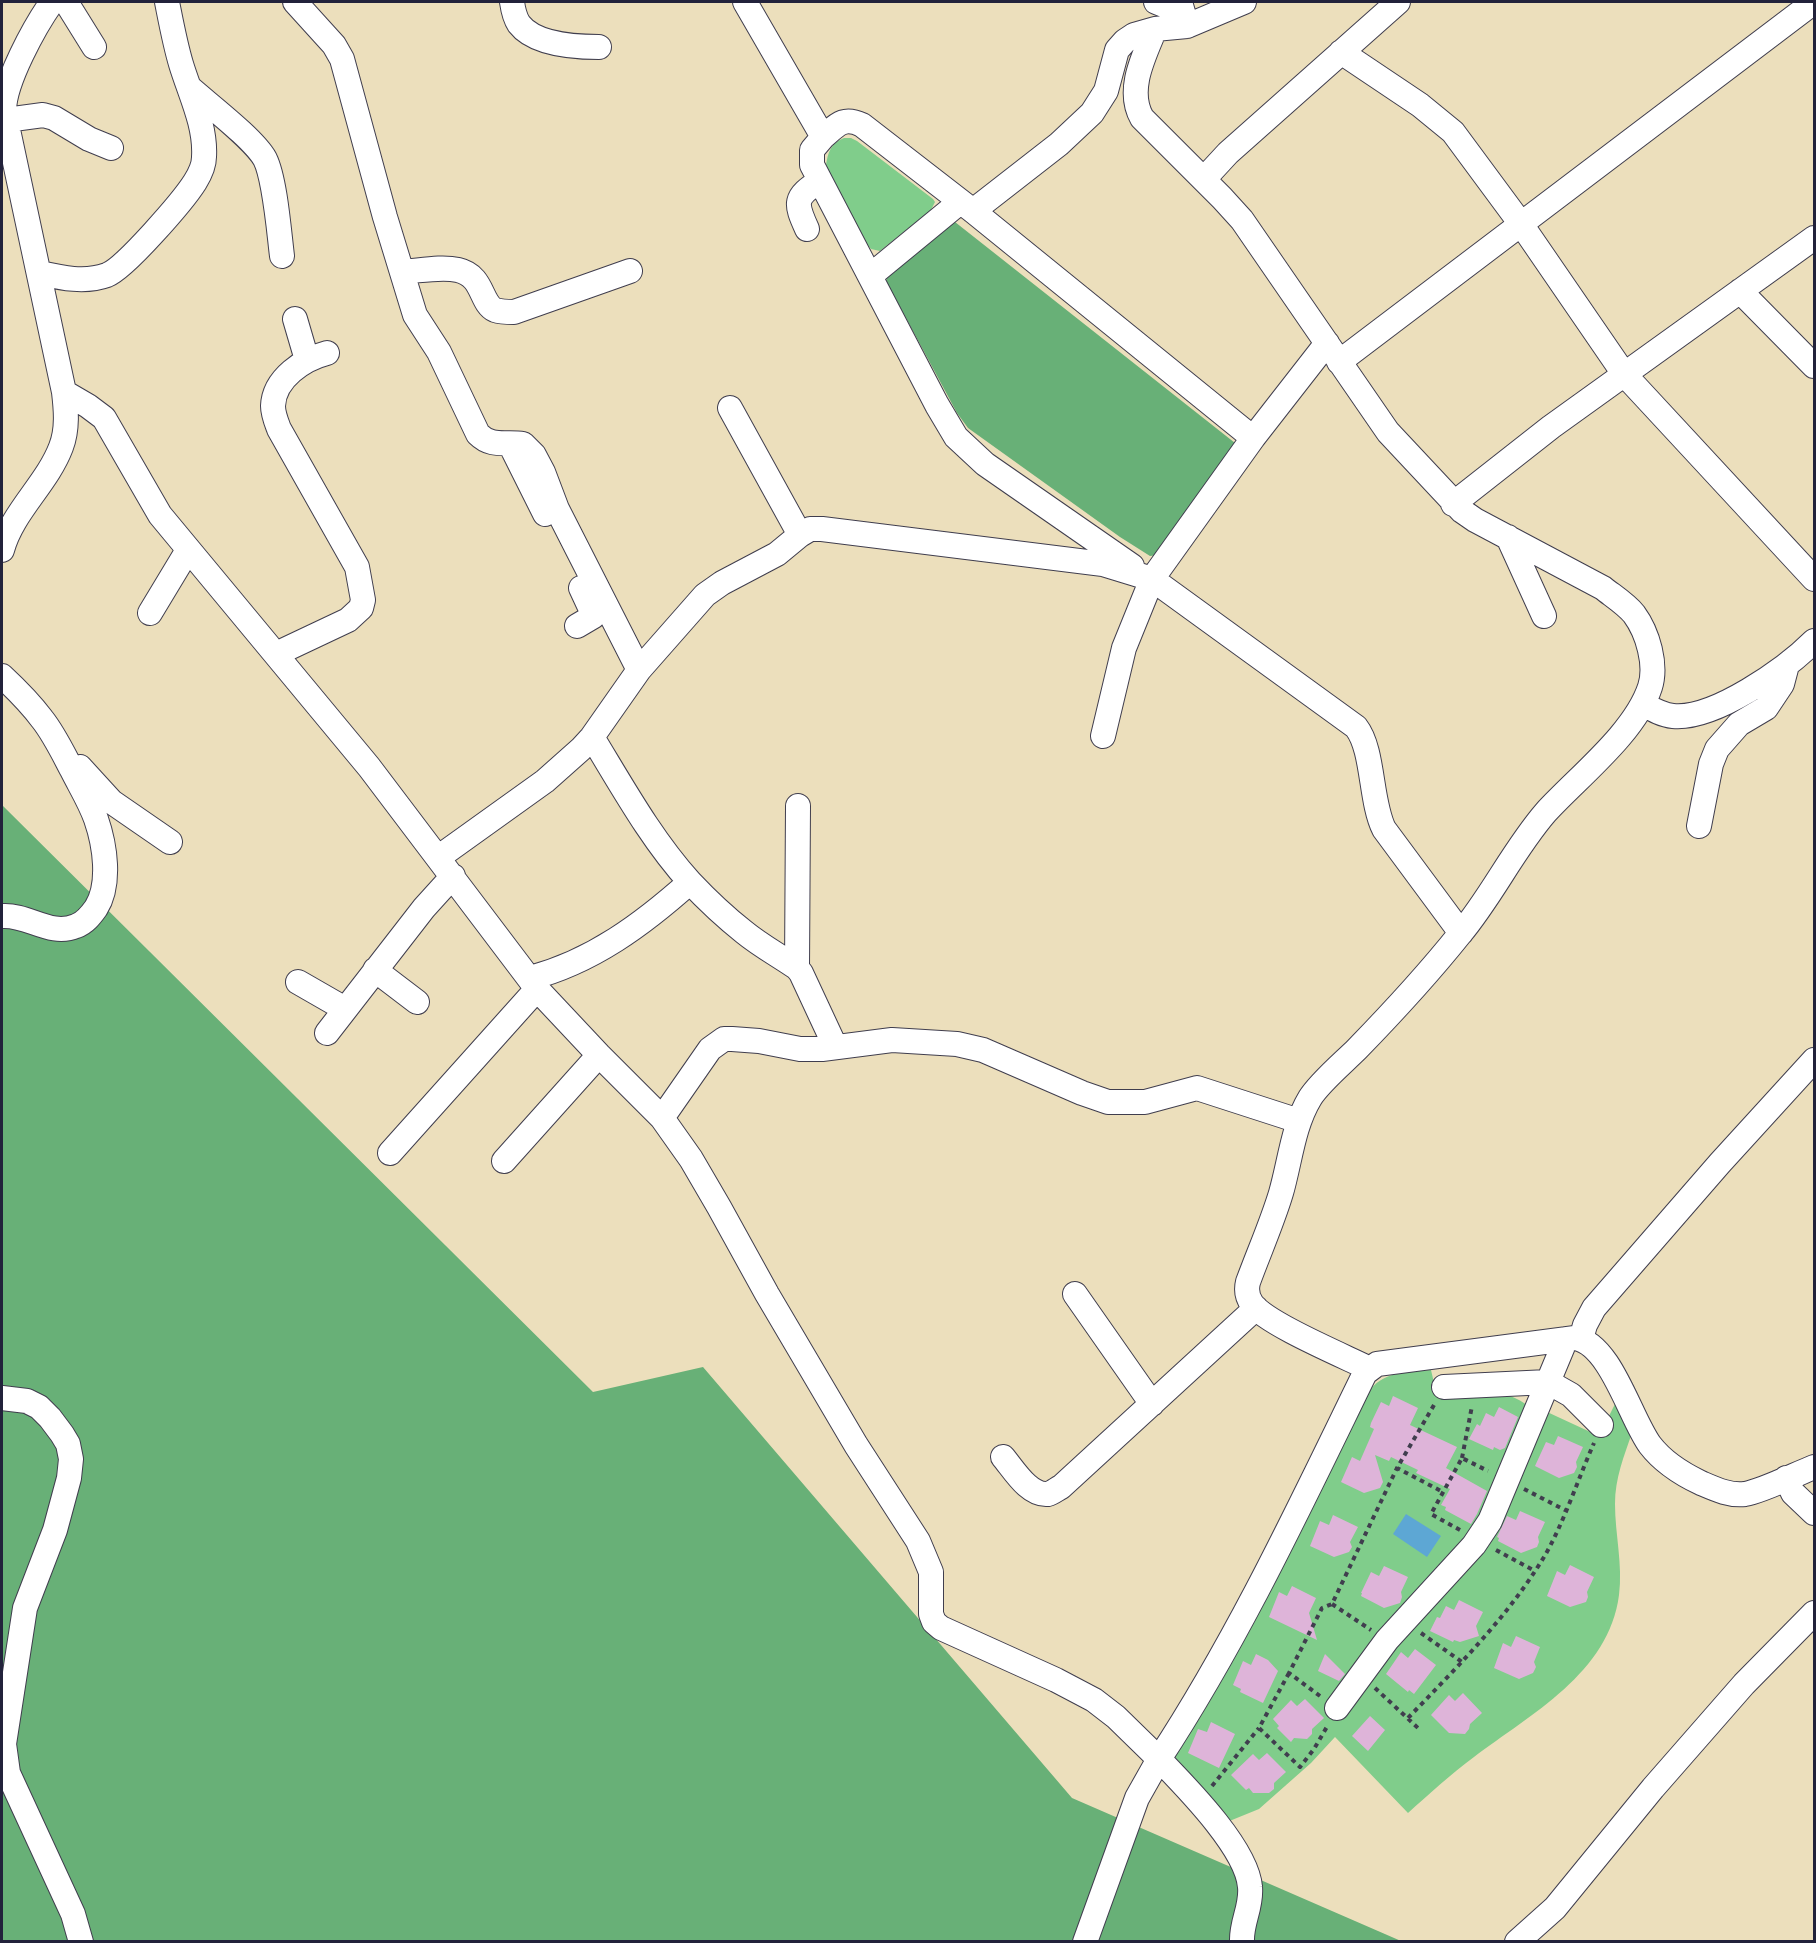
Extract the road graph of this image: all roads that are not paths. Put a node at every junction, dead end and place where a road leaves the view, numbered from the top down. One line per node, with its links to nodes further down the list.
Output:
1 (52, 2): 17 (street)
2 (66, 2): 13 (street)
3 (167, 2): 16 (street)
4 (295, 2): 28 (street)
5 (512, 2): 14 (street)
6 (745, 2): 18 (street)
7 (1156, 2): 11 (street)
8 (1244, 2): 11 (street)
9 (1398, 2): 15 (street)
10 (1815, 2): 23 (street)
11 (1183, 14): 12 (street)
12 (1155, 29): 20 (street); 22 (street)
13 (94, 47)
14 (599, 47)
15 (1341, 52): 20 (street); 23 (street)
16 (189, 87): 26 (street); 29 (street)
17 (6, 120): 19 (street); 29 (street)
18 (823, 137): 21 (street); 22 (street)
19 (111, 148)
20 (1204, 179): 33 (street)
21 (820, 181): 24 (street); 30 (street)
22 (966, 206): 30 (street); 38 (street)
23 (1521, 224): 33 (street); 35 (street)
24 (807, 229)
25 (1815, 238): 31 (street)
26 (282, 256)
27 (630, 271): 28 (street)
28 (402, 272): 39 (street)
29 (40, 273): 36 (street)
30 (870, 276): 45 (street)
31 (1740, 291): 34 (street); 35 (street)
32 (295, 319): 51 (street)
33 (1333, 352): 38 (street); 40 (street)
34 (1815, 366)
35 (1624, 374): 40 (street); 46 (street)
36 (64, 392): 43 (street); 44 (street)
37 (730, 408): 41 (street)
38 (1253, 438): 45 (street)
39 (510, 444): 49 (street); 53 (street)
40 (1453, 504): 42 (street)
41 (800, 535): 45 (street); 53 (street)
42 (1508, 537): 48 (street); 55 (street)
43 (2, 550)
44 (188, 550): 47 (street); 51 (street)
45 (1152, 579): 56 (street); 65 (street)
46 (1815, 579)
47 (150, 613)
48 (1544, 616)
49 (578, 626)
50 (1815, 641): 52 (street)
51 (276, 654): 62 (street)
52 (1787, 665): 55 (street); 60 (street)
53 (639, 670): 57 (street)
54 (2, 676): 58 (street)
55 (1643, 704): 65 (street)
56 (1103, 736)
57 (592, 737): 62 (street); 63 (street)
58 (63, 753): 61 (street); 64 (street)
59 (798, 806): 66 (street)
60 (1699, 826)
61 (170, 842)
62 (446, 867): 67 (street); 69 (street)
63 (690, 882): 66 (street); 69 (street)
64 (2, 916)
65 (1461, 933): 77 (street)
66 (797, 968): 73 (street)
67 (375, 970): 70 (street); 71 (street)
68 (298, 982): 71 (street)
69 (534, 984): 74 (street); 78 (street)
70 (417, 1002)
71 (345, 1009): 72 (street)
72 (327, 1033)
73 (835, 1046): 76 (street); 77 (street)
74 (599, 1055): 76 (street); 79 (street)
75 (1815, 1060): 82 (street)
76 (662, 1118): 95 (street)
77 (1299, 1121): 81 (street)
78 (390, 1154)
79 (504, 1161)
80 (1075, 1294): 87 (street)
81 (1256, 1308): 83 (street); 87 (street)
82 (1573, 1339): 83 (street); 84 (street); 91 (street)
83 (1370, 1369): 95 (street)
84 (1548, 1382): 85 (street); 88 (street); 94 (street)
85 (1444, 1388)
86 (2, 1398): 96 (street)
87 (1152, 1404): 89 (street)
88 (1601, 1425)
89 (1003, 1457)
90 (1815, 1467): 91 (street)
91 (1786, 1478): 92 (street)
92 (1815, 1513)
93 (1815, 1613): 99 (street)
94 (1337, 1708)
95 (1159, 1759): 97 (street); 98 (street)
96 (81, 1941)
97 (1085, 1941)
98 (1242, 1941)
99 (1517, 1941)

